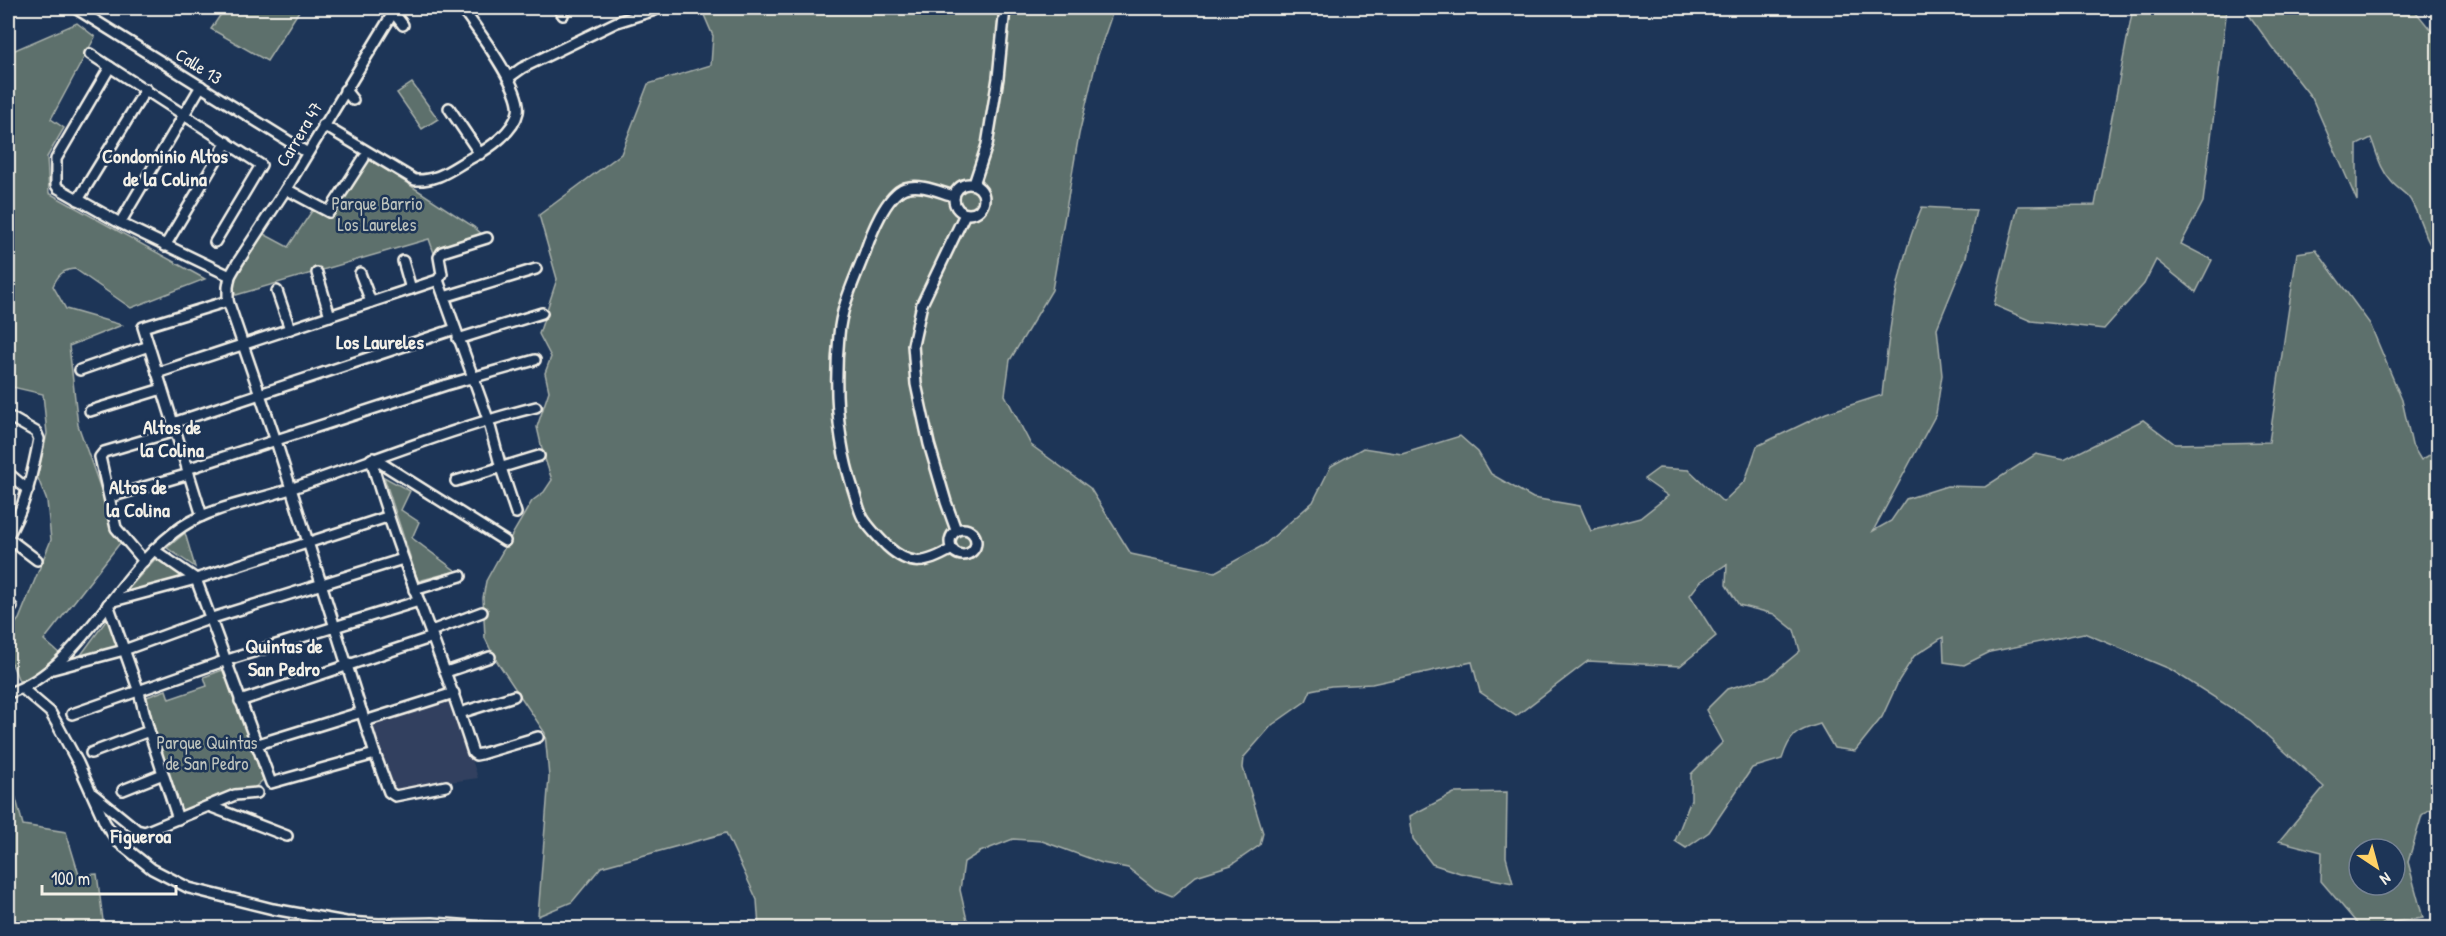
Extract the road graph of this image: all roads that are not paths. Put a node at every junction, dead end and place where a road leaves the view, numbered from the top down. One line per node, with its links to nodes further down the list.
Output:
1 (75, 8): 10 (street, Calle 13)
2 (462, 8): 9 (street)
3 (1005, 8): 21 (street)
4 (394, 10): 6 (street); 12 (street, Carrera 47)
5 (655, 10): 9 (street)
6 (403, 25)
7 (90, 54): 8 (street)
8 (110, 67): 11 (street); 24 (street)
9 (508, 78): 19 (street)
10 (201, 86): 15 (street); 18 (street, Calle 13)
11 (146, 89): 15 (street); 24 (street)
12 (345, 90): 13 (street); 16 (street, Carrera 47)
13 (353, 100)
14 (448, 108): 19 (street)
15 (184, 114): 17 (street); 26 (street)
16 (323, 125): 18 (street, Carrera 47); 19 (street)
17 (227, 142): 28 (street); 29 (street)
18 (306, 152): 22 (street, Carrera 47)
19 (480, 154)
20 (364, 158): 22 (street)
21 (974, 184): 23 (street); 25 (street)
22 (286, 189): 34 (street, Carrera 47)
23 (954, 196): 25 (street); 76 (street)
24 (78, 200): 26 (street)
25 (965, 214): 72 (street)
26 (120, 223): 29 (street)
27 (487, 238): 35 (street)
28 (215, 242)
29 (165, 246): 34 (street)
30 (403, 261): 36 (street)
31 (536, 269): 38 (street)
32 (317, 273): 42 (street)
33 (360, 273): 40 (street)
34 (230, 276): 39 (street)
35 (438, 280): 36 (street); 38 (street)
36 (411, 289): 40 (street)
37 (277, 291): 43 (street)
38 (444, 297): 44 (street)
39 (228, 302): 46 (street); 47 (street)
40 (371, 302): 42 (street)
41 (542, 313): 45 (street)
42 (330, 316): 43 (street)
43 (290, 329): 46 (street)
44 (455, 329): 45 (street); 53 (street)
45 (459, 339): 51 (street)
46 (243, 345): 50 (street); 53 (street)
47 (149, 346): 49 (street); 50 (street)
48 (535, 360): 51 (street)
49 (80, 370)
50 (157, 373): 52 (street)
51 (472, 378): 57 (street); 59 (street)
52 (162, 389): 55 (street); 58 (street)
53 (260, 395): 58 (street); 59 (street)
54 (536, 407): 57 (street)
55 (90, 411)
56 (8, 416): 67 (street)
57 (488, 419): 61 (street); 62 (street)
58 (174, 427): 63 (street); 68 (street)
59 (276, 441): 63 (street); 66 (street)
60 (538, 456): 62 (street)
61 (372, 459): 66 (street); 71 (street); 74 (street)
62 (501, 468): 65 (street); 69 (street)
63 (188, 472): 68 (street); 70 (street)
64 (8, 473): 67 (street)
65 (456, 481)
66 (291, 489): 70 (street); 75 (street)
67 (28, 490): 73 (street)
68 (110, 497): 80 (street)
69 (516, 513)
70 (202, 516): 77 (street)
71 (387, 517): 75 (street); 79 (street)
72 (956, 530): 76 (street); 76 (street)
73 (8, 537): 78 (street)
74 (505, 541)
75 (307, 544): 82 (street); 83 (street)
76 (952, 549)
77 (154, 550): 80 (street); 82 (street)
78 (37, 560)
79 (403, 560): 83 (street); 84 (street)
80 (144, 561): 86 (street)
81 (461, 576): 84 (street)
82 (196, 579): 86 (street); 88 (street)
83 (322, 586): 88 (street); 89 (street)
84 (414, 590): 85 (street)
85 (419, 601): 89 (street); 90 (street)
86 (109, 603): 91 (street); 95 (street)
87 (482, 612): 90 (street)
88 (209, 619): 91 (street); 93 (street)
89 (336, 628): 93 (street); 94 (street)
90 (432, 634): 94 (street); 96 (street)
91 (124, 650): 95 (street); 98 (street)
92 (490, 657): 96 (street)
93 (224, 660): 98 (street); 102 (street)
94 (348, 666): 102 (street); 105 (street)
95 (53, 669): 97 (street)
96 (446, 672): 100 (street)
97 (23, 689): 99 (street); 114 (street)
98 (140, 692): 104 (street); 106 (street)
99 (8, 693)
100 (454, 693): 103 (street); 105 (street)
101 (514, 696): 103 (street)
102 (240, 701): 108 (street)
103 (460, 713): 107 (street)
104 (72, 714)
105 (363, 716): 108 (street); 110 (street)
106 (149, 731): 109 (street); 111 (street)
107 (538, 737)
108 (255, 744): 110 (street)
109 (91, 753)
110 (375, 754): 112 (street)
111 (163, 774): 113 (street); 117 (street)
112 (446, 786)
113 (123, 790)
114 (91, 793): 117 (street); 119 (street)
115 (257, 794): 116 (street)
116 (209, 806): 117 (street); 118 (street)
117 (178, 819)
118 (287, 836)
119 (498, 928)

